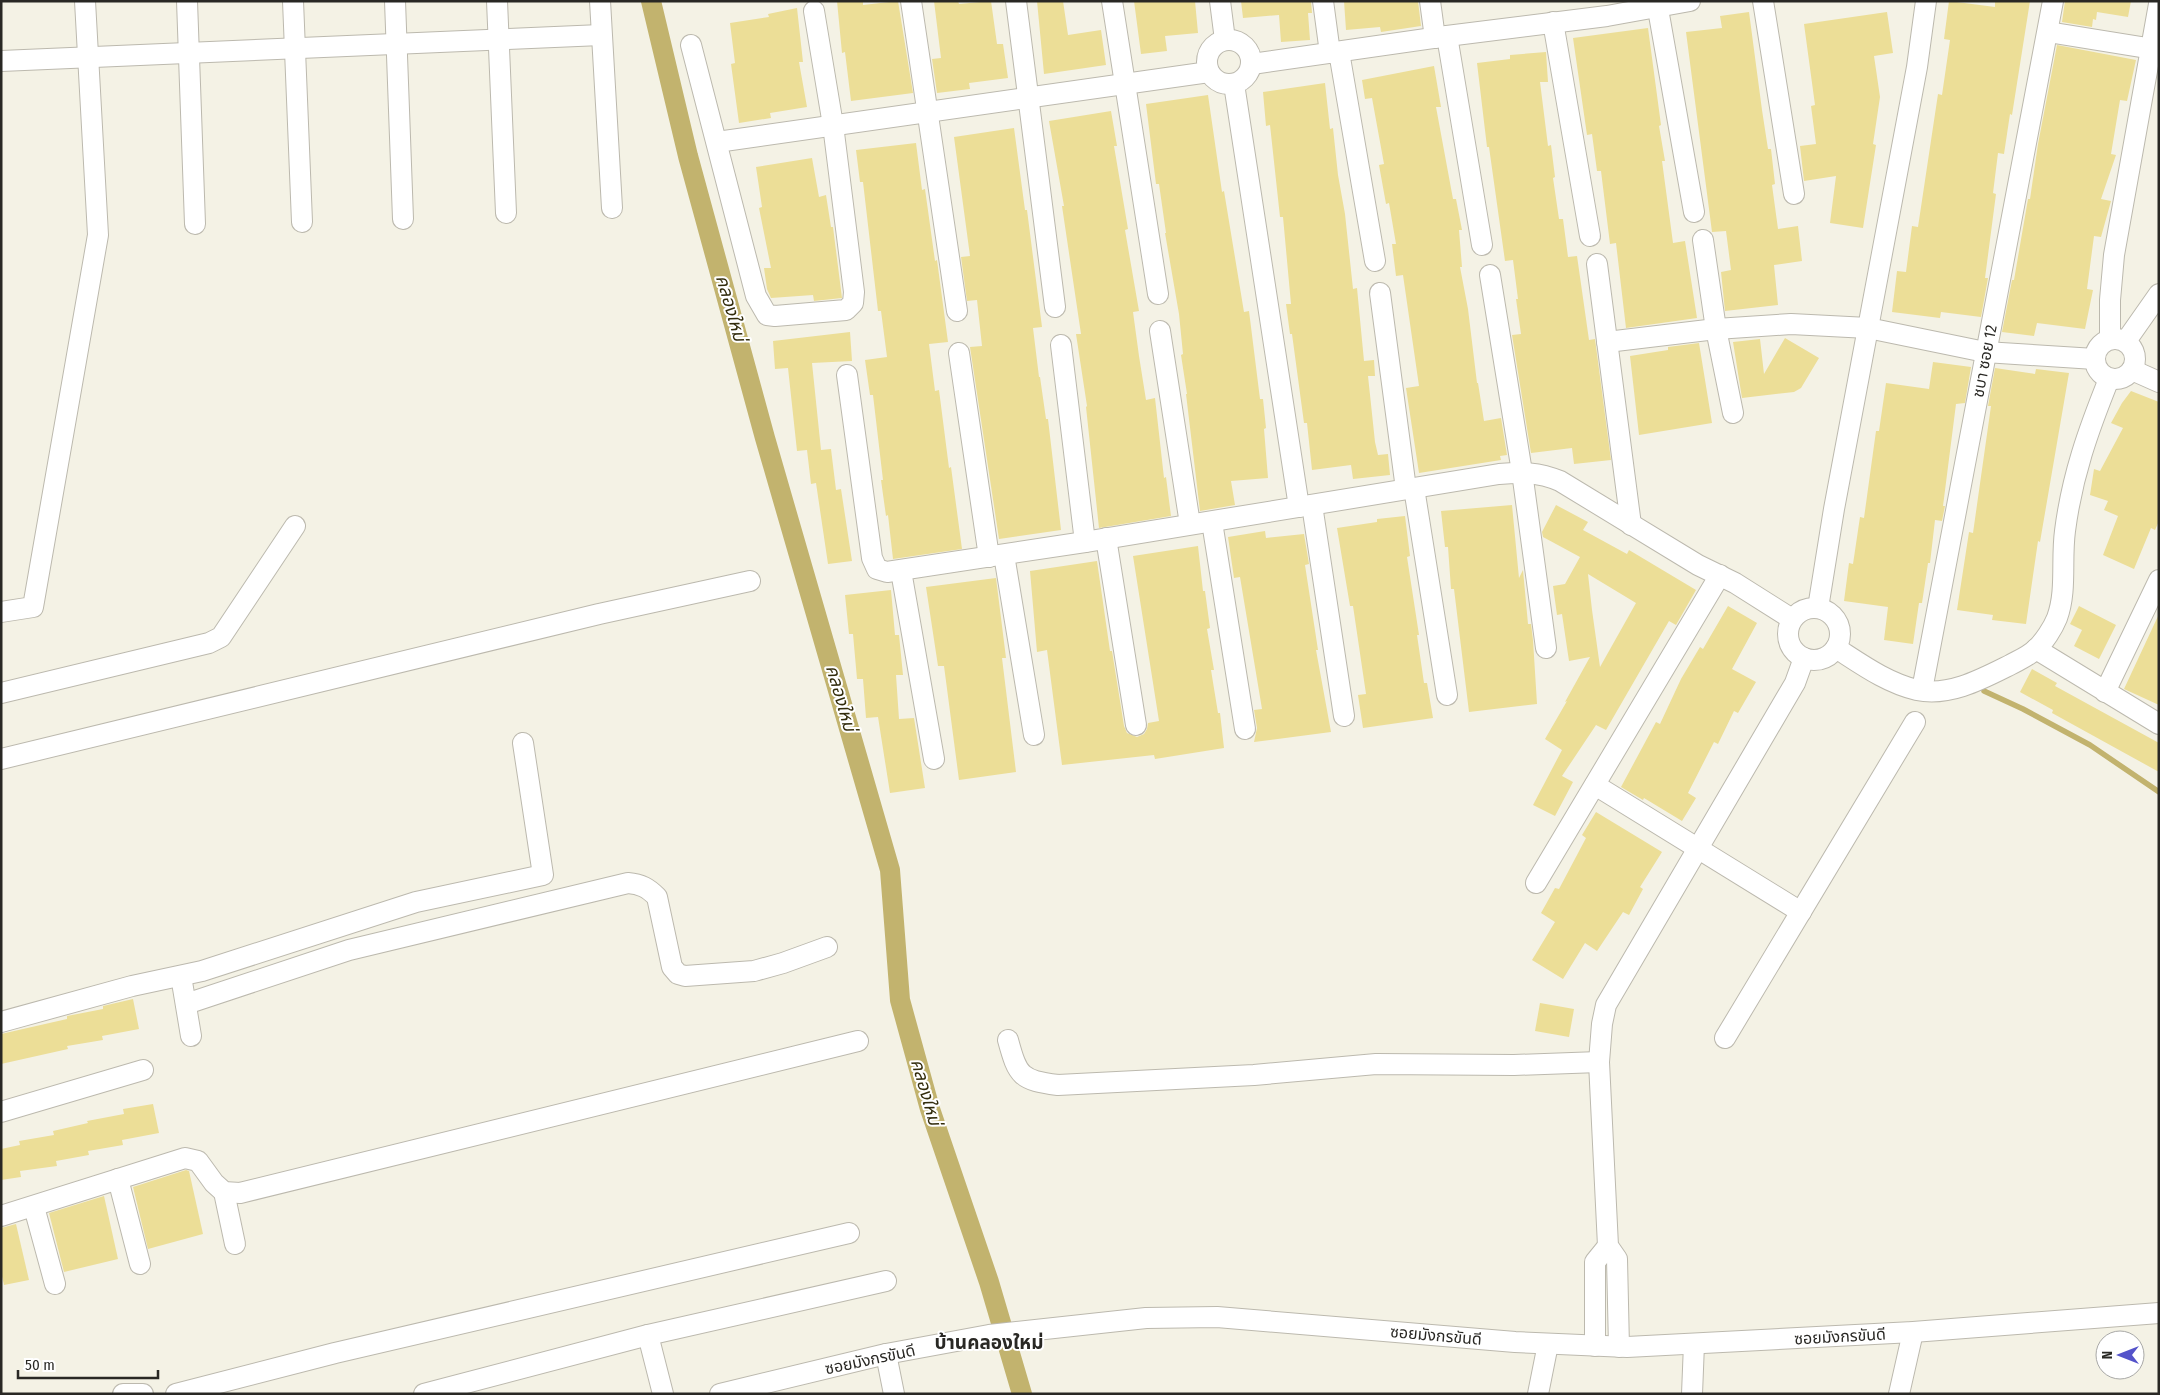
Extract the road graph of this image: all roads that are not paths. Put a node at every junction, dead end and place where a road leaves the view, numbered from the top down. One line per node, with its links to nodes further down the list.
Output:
1 (86, 1): 32 (street)
2 (186, 1): 30 (street)
3 (293, 1): 28 (street)
4 (395, 1): 26 (street)
5 (497, 1): 24 (street)
6 (600, 1): 22 (street)
7 (911, 1): 39 (street)
8 (1016, 1): 38 (street)
9 (1112, 1): 36 (street)
10 (1220, 1): 25 (street)
11 (1323, 1): 31 (street)
12 (1430, 1): 23 (street)
13 (1690, 1): 18 (street)
14 (1763, 1): 42 (street)
15 (1926, 1): 60 (street)
16 (2053, 1): 21 (street, ชบา ซอย 12)
17 (2159, 4): 29 (street)
18 (1658, 9): 20 (street); 44 (street)
19 (814, 11): 40 (street)
20 (1553, 22): 23 (street); 49 (street)
21 (2048, 32): 29 (street); 66 (street, ชบา ซอย 12)
22 (601, 35): 24 (street); 43 (street)
23 (1441, 37): 31 (street); 51 (street)
24 (498, 40): 26 (street); 45 (street)
25 (1224, 40): 34 (street); 35 (street)
26 (397, 44): 28 (street); 46 (street)
27 (690, 45): 41 (street)
28 (295, 48): 30 (street); 47 (street)
29 (2155, 49): 63 (street)
30 (188, 53): 32 (street); 48 (street)
31 (1335, 53): 34 (street); 52 (street)
32 (88, 58): 33 (street); 89 (street)
33 (1, 61)
34 (1252, 64): 37 (street)
35 (1209, 72): 36 (street); 37 (street)
36 (1124, 84): 38 (street); 56 (street)
37 (1234, 84): 76 (street)
38 (1029, 97): 39 (street); 58 (street)
39 (928, 111): 40 (street); 59 (street)
40 (833, 126): 41 (street); 41 (street)
41 (717, 142)
42 (1794, 194)
43 (612, 208)
44 (1694, 212)
45 (506, 213)
46 (403, 220)
47 (302, 222)
48 (195, 224)
49 (1590, 236)
50 (1703, 240): 61 (street)
51 (1482, 245)
52 (1375, 260)
53 (1597, 264): 64 (street)
54 (1490, 276): 74 (street)
55 (1380, 293): 75 (street)
56 (1158, 294)
57 (2159, 294): 63 (street)
58 (1055, 307)
59 (957, 311)
60 (1868, 328): 61 (street); 66 (street); 88 (street)
61 (1716, 329): 64 (street); 73 (street)
62 (1160, 330): 78 (street)
63 (2118, 340): 68 (street); 69 (street)
64 (1607, 342): 79 (street)
65 (1061, 345): 82 (street)
66 (1985, 352): 68 (street); 95 (street, ชบา ซอย 12)
67 (959, 353): 83 (street)
68 (2094, 358): 71 (street)
69 (2132, 370): 71 (street); 72 (street)
70 (847, 375): 84 (street)
71 (2109, 379): 93 (street)
72 (2159, 382)
73 (1733, 413)
74 (1522, 472): 75 (street); 79 (street); 91 (street)
75 (1410, 488): 76 (street); 98 (street)
76 (1305, 506): 77 (street); 99 (street)
77 (1212, 522): 78 (street); 103 (street)
78 (1190, 524): 81 (street)
79 (1631, 525): 85 (street)
80 (296, 526): 97 (street)
81 (1106, 538): 82 (street); 102 (street)
82 (1085, 542): 83 (street)
83 (997, 556): 84 (street); 104 (street)
84 (901, 571): 107 (street)
85 (1720, 575): 90 (street); 108 (street)
86 (2159, 580): 96 (street)
87 (750, 581): 106 (street)
88 (1818, 608): 90 (street); 92 (street)
89 (1, 612)
90 (1792, 619): 94 (street)
91 (1546, 648)
92 (1836, 648): 94 (street); 95 (street)
93 (2036, 649): 95 (street); 96 (street)
94 (1804, 658): 109 (street)
95 (1922, 690)
96 (2105, 692): 101 (street)
97 (1, 693)
98 (1447, 695)
99 (1344, 716)
100 (1915, 722): 111 (street)
101 (2159, 724)
102 (1136, 725)
103 (1245, 729)
104 (1034, 735)
105 (523, 743): 113 (street)
106 (1, 759)
107 (934, 759)
108 (1595, 785): 109 (street); 110 (street)
109 (1697, 848): 111 (street); 120 (street)
110 (1536, 883)
111 (1801, 912): 117 (street)
112 (827, 947): 114 (street)
113 (181, 976): 114 (street); 115 (street)
114 (186, 1004): 116 (street)
115 (1, 1022)
116 (191, 1036)
117 (1725, 1038)
118 (1008, 1040): 120 (street)
119 (858, 1041): 124 (street)
120 (1599, 1062): 129 (street)
121 (143, 1070): 122 (street)
122 (1, 1112)
123 (118, 1179): 124 (street); 125 (street); 130 (street)
124 (224, 1192): 128 (street)
125 (34, 1207): 126 (street); 132 (street)
126 (1, 1216)
127 (849, 1233): 143 (street)
128 (236, 1244)
129 (1608, 1246): 138 (street); 139 (street)
130 (140, 1264)
131 (886, 1281): 135 (street)
132 (55, 1284)
133 (2159, 1313): 134 (street, ซอยมังกรขันดี)
134 (1913, 1332): 137 (street, ซอยมังกรขันดี); 150 (street)
135 (648, 1334): 144 (street); 145 (street)
136 (1548, 1344): 138 (street, ซอยมังกรขันดี); 140 (street, ซอยมังกรขันดี); 148 (street)
137 (1694, 1344): 139 (street, ซอยมังกรขันดี); 149 (street)
138 (1595, 1346): 139 (street, ซอยมังกรขันดี)
139 (1619, 1347)
140 (886, 1354): 146 (street, ซอยมังกรขันดี); 147 (street)
141 (123, 1394): 142 (street)
142 (143, 1394)
143 (176, 1394)
144 (424, 1394)
145 (663, 1394)
146 (720, 1394)
147 (894, 1394)
148 (1538, 1394)
149 (1692, 1394)
150 (1899, 1394)

